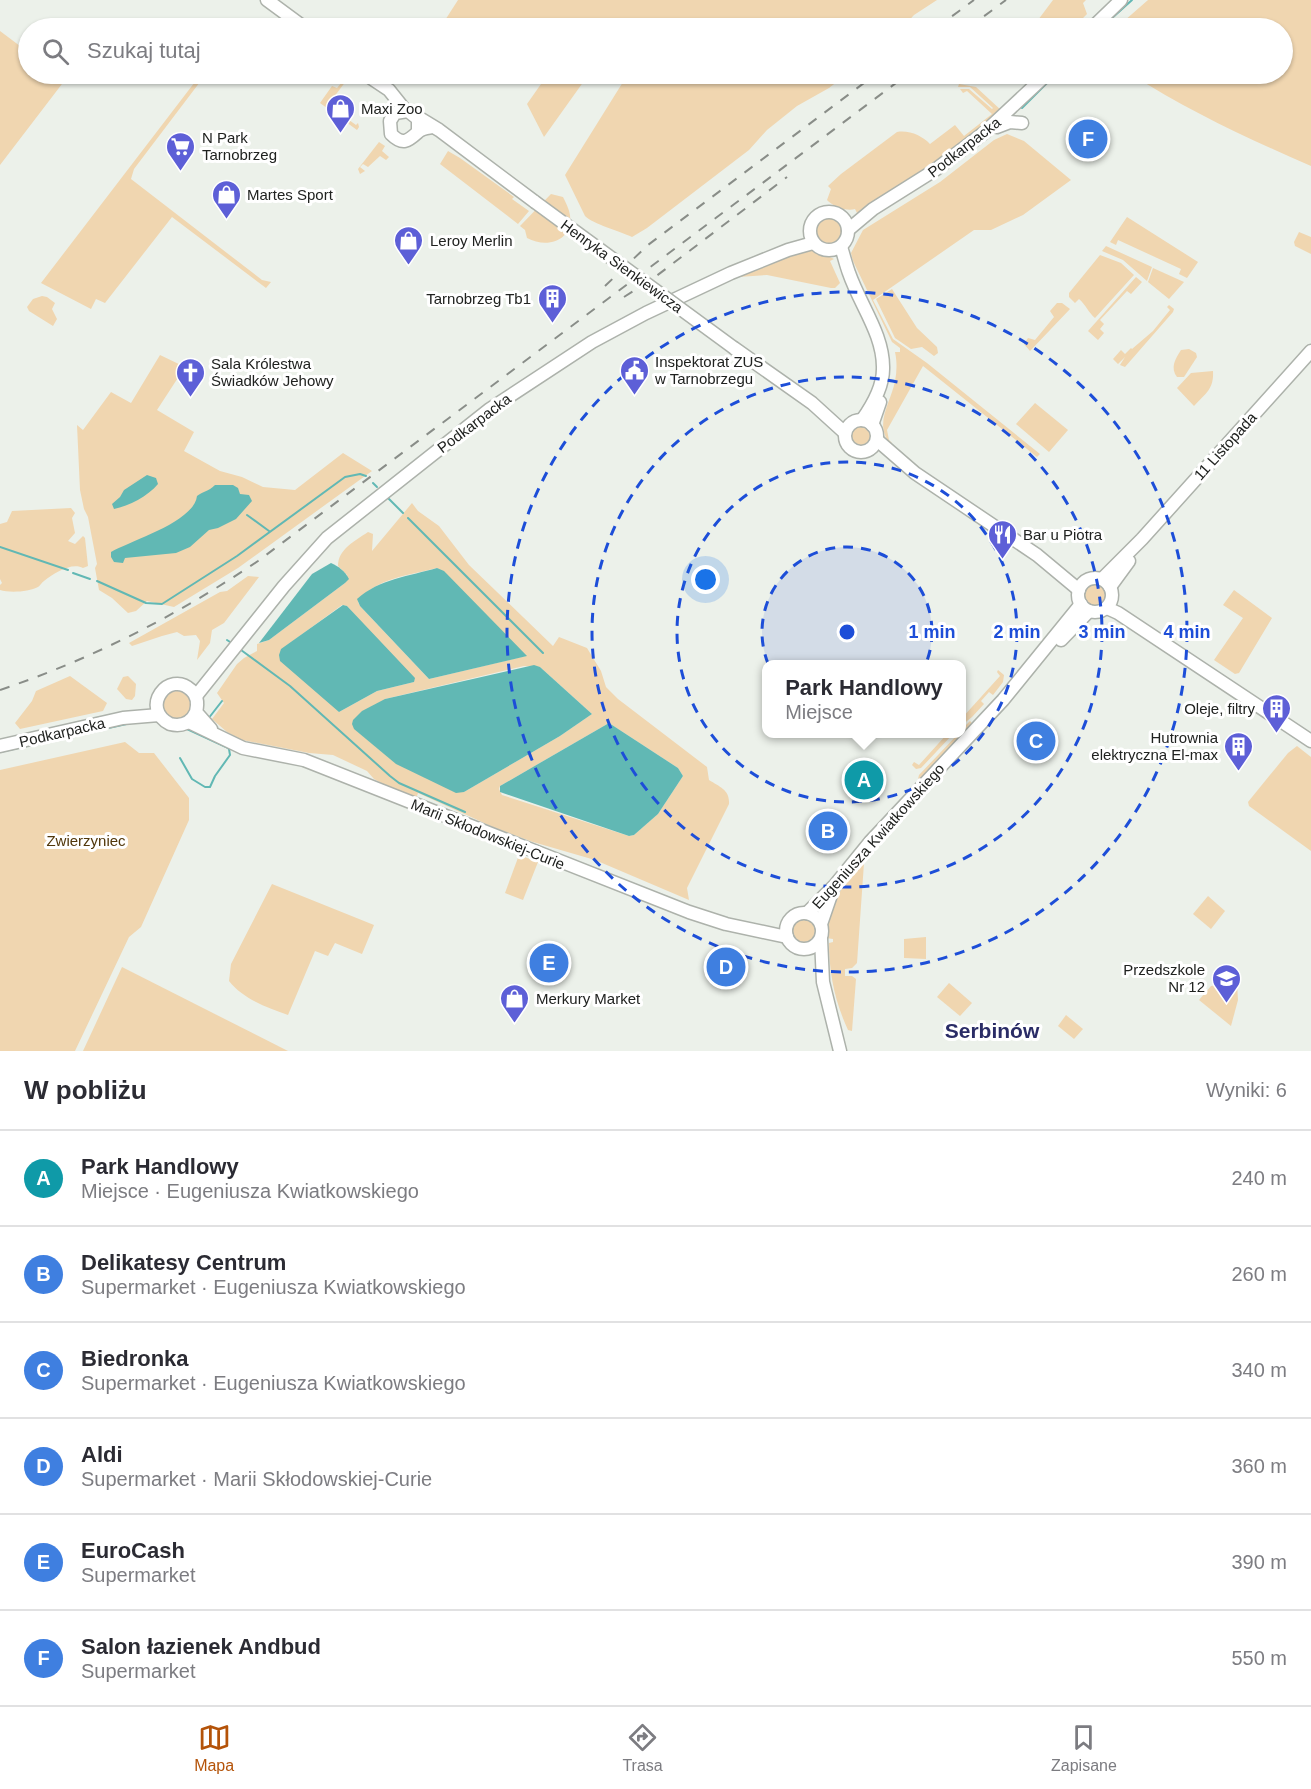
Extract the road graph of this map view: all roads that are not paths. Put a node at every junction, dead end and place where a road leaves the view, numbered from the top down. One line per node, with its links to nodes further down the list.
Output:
1 (267, 0): 3 (main road)
2 (1121, 0): 4 (main road)
3 (291, 18)
4 (1102, 18)
5 (378, 84): 9 (main road)
6 (380, 84): 8 (main road, Henryka Sienkiewicza)
7 (1036, 84): 13 (main road, Podkarpacka)
8 (410, 113): 9 (main road); 11 (main road, Henryka Sienkiewicza); 12 (main road)
9 (391, 118): 12 (main road)
10 (1022, 123): 13 (main road)
11 (433, 127): 12 (main road); 22 (main road, Henryka Sienkiewicza, bridge)
12 (418, 132)
13 (985, 132): 14 (main road, Podkarpacka)
14 (873, 210): 15 (main road, Podkarpacka); 17 (main road, Podkarpacka)
15 (843, 218): 16 (main road); 17 (main road)
16 (810, 230): 18 (main road); 20 (main road, Podkarpacka)
17 (848, 230): 19 (main road)
18 (813, 243): 19 (main road); 20 (main road, Podkarpacka)
19 (837, 249): 22 (main road)
20 (788, 250): 27 (main road, Podkarpacka)
21 (1310, 352): 25 (main road, 11 Listopada)
22 (858, 425): 23 (main road); 23 (main road)
23 (873, 445): 24 (main road)
24 (1082, 586): 25 (main road); 26 (main road)
25 (1108, 593): 26 (main road); 30 (main road)
26 (1085, 607): 32 (main road, Eugeniusza Kwiatkowskiego)
27 (192, 692): 28 (main road); 29 (main road)
28 (158, 710): 29 (main road); 31 (main road, Podkarpacka)
29 (193, 717): 36 (main road, Marii Skłodowskiej-Curie)
30 (1311, 741)
31 (0, 746)
32 (835, 885): 33 (main road, Eugeniusza Kwiatkowskiego); 35 (main road)
33 (807, 913): 34 (main road); 35 (main road)
34 (789, 922): 36 (main road); 37 (main road)
35 (821, 924): 38 (main road)
36 (748, 928): 37 (main road, Marii Skłodowskiej-Curie)
37 (787, 937): 39 (main road)
38 (821, 939): 39 (main road); 40 (main road)
39 (802, 949): 40 (main road)
40 (823, 982): 41 (main road)
41 (840, 1051)

